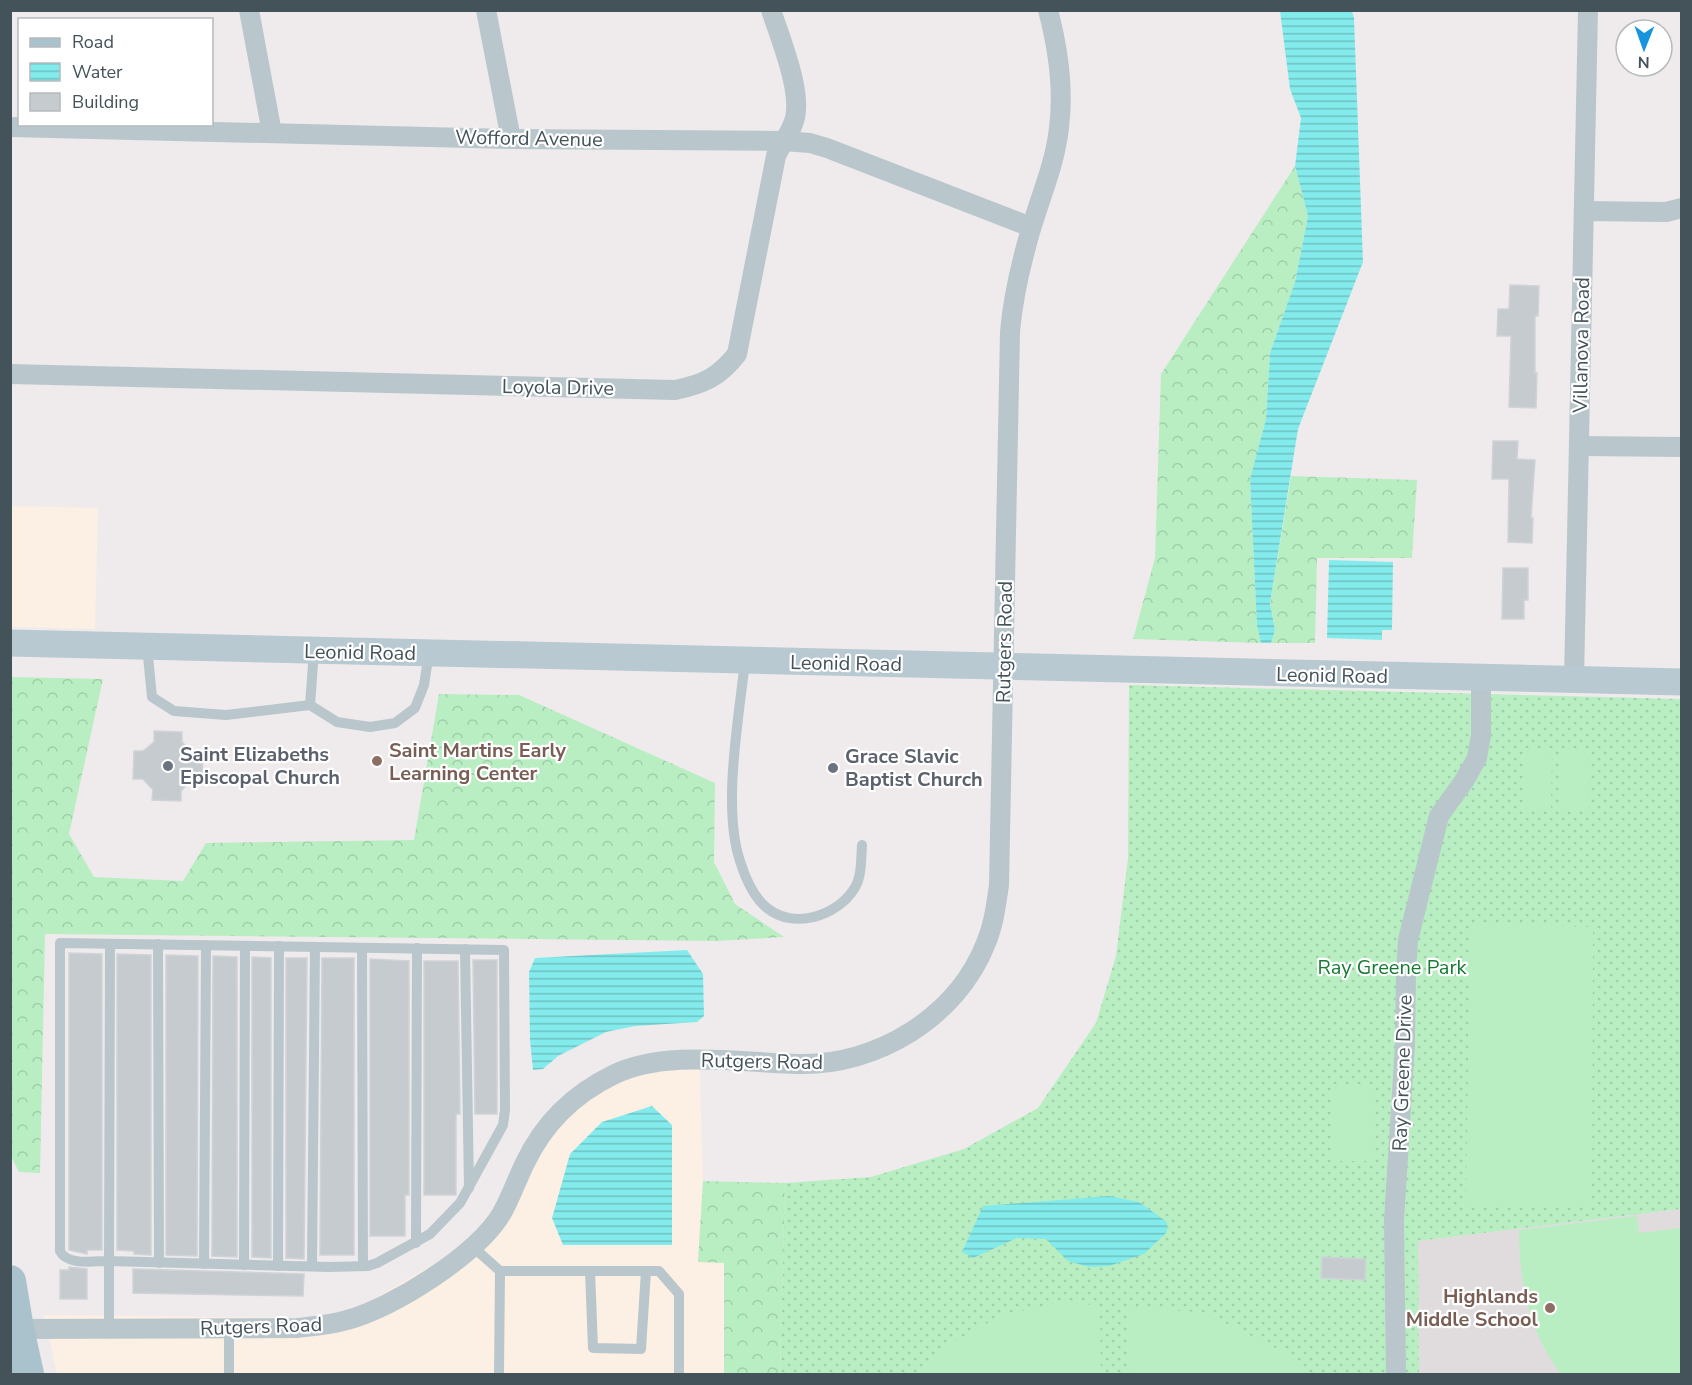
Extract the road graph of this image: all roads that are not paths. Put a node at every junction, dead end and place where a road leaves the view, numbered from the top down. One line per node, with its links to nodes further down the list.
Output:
1 (249, 10): 7 (street)
2 (486, 10): 8 (street)
3 (771, 10): 9 (street, Loyola Drive)
4 (1047, 10): 12 (street, Rutgers Road)
5 (1588, 10): 11 (street, Villanova Road)
6 (10, 127): 7 (street, Wofford Avenue)
7 (272, 133): 8 (street, Wofford Avenue)
8 (511, 139): 9 (street, Wofford Avenue)
9 (783, 141): 12 (street, Wofford Avenue); 13 (street, Loyola Drive)
10 (1682, 208): 11 (street)
11 (1584, 211): 14 (street, Villanova Road)
12 (1031, 227): 21 (street, Rutgers Road)
13 (10, 374)
14 (1579, 446): 15 (street); 23 (street, Villanova Road)
15 (1682, 447)
16 (10, 643): 17 (street, Leonid Road)
17 (147, 646): 18 (street, Leonid Road); 25 (lane)
18 (314, 651): 19 (street, Leonid Road); 25 (lane)
19 (429, 653): 20 (street, Leonid Road); 25 (lane)
20 (745, 661): 21 (street, Leonid Road); 26 (lane)
21 (1004, 667): 22 (street, Leonid Road); 38 (street, Rutgers Road)
22 (1481, 679): 23 (street, Leonid Road); 57 (street, Ray Greene Drive)
23 (1574, 680): 24 (street, Leonid Road)
24 (1682, 682)
25 (310, 705)
26 (862, 845)
27 (110, 944): 28 (lane); 39 (lane); 39 (lane)
28 (158, 944): 29 (lane); 40 (lane)
29 (206, 945): 30 (lane); 41 (lane)
30 (245, 946): 31 (lane); 42 (lane)
31 (279, 946): 32 (lane); 43 (lane)
32 (315, 947): 33 (lane); 44 (lane)
33 (362, 948): 34 (lane); 45 (lane)
34 (417, 948): 35 (lane); 37 (lane)
35 (465, 949): 36 (lane); 36 (lane)
36 (469, 1188): 37 (lane)
37 (416, 1242): 45 (lane)
38 (473, 1247): 46 (lane); 51 (street, Rutgers Road)
39 (109, 1261): 40 (lane); 52 (lane)
40 (159, 1263): 41 (lane)
41 (204, 1264): 42 (lane)
42 (244, 1265): 43 (lane)
43 (278, 1266): 44 (lane)
44 (312, 1266): 45 (lane)
45 (363, 1266)
46 (500, 1271): 47 (lane); 55 (lane)
47 (590, 1271): 48 (lane); 48 (lane)
48 (646, 1271): 56 (lane)
49 (10, 1281): 50 (main road)
50 (14, 1321): 52 (street, Rutgers Road); 53 (main road)
51 (229, 1328): 52 (street, Rutgers Road); 54 (lane)
52 (109, 1329)
53 (28, 1374)
54 (229, 1374)
55 (499, 1374)
56 (679, 1374)
57 (1396, 1374)

